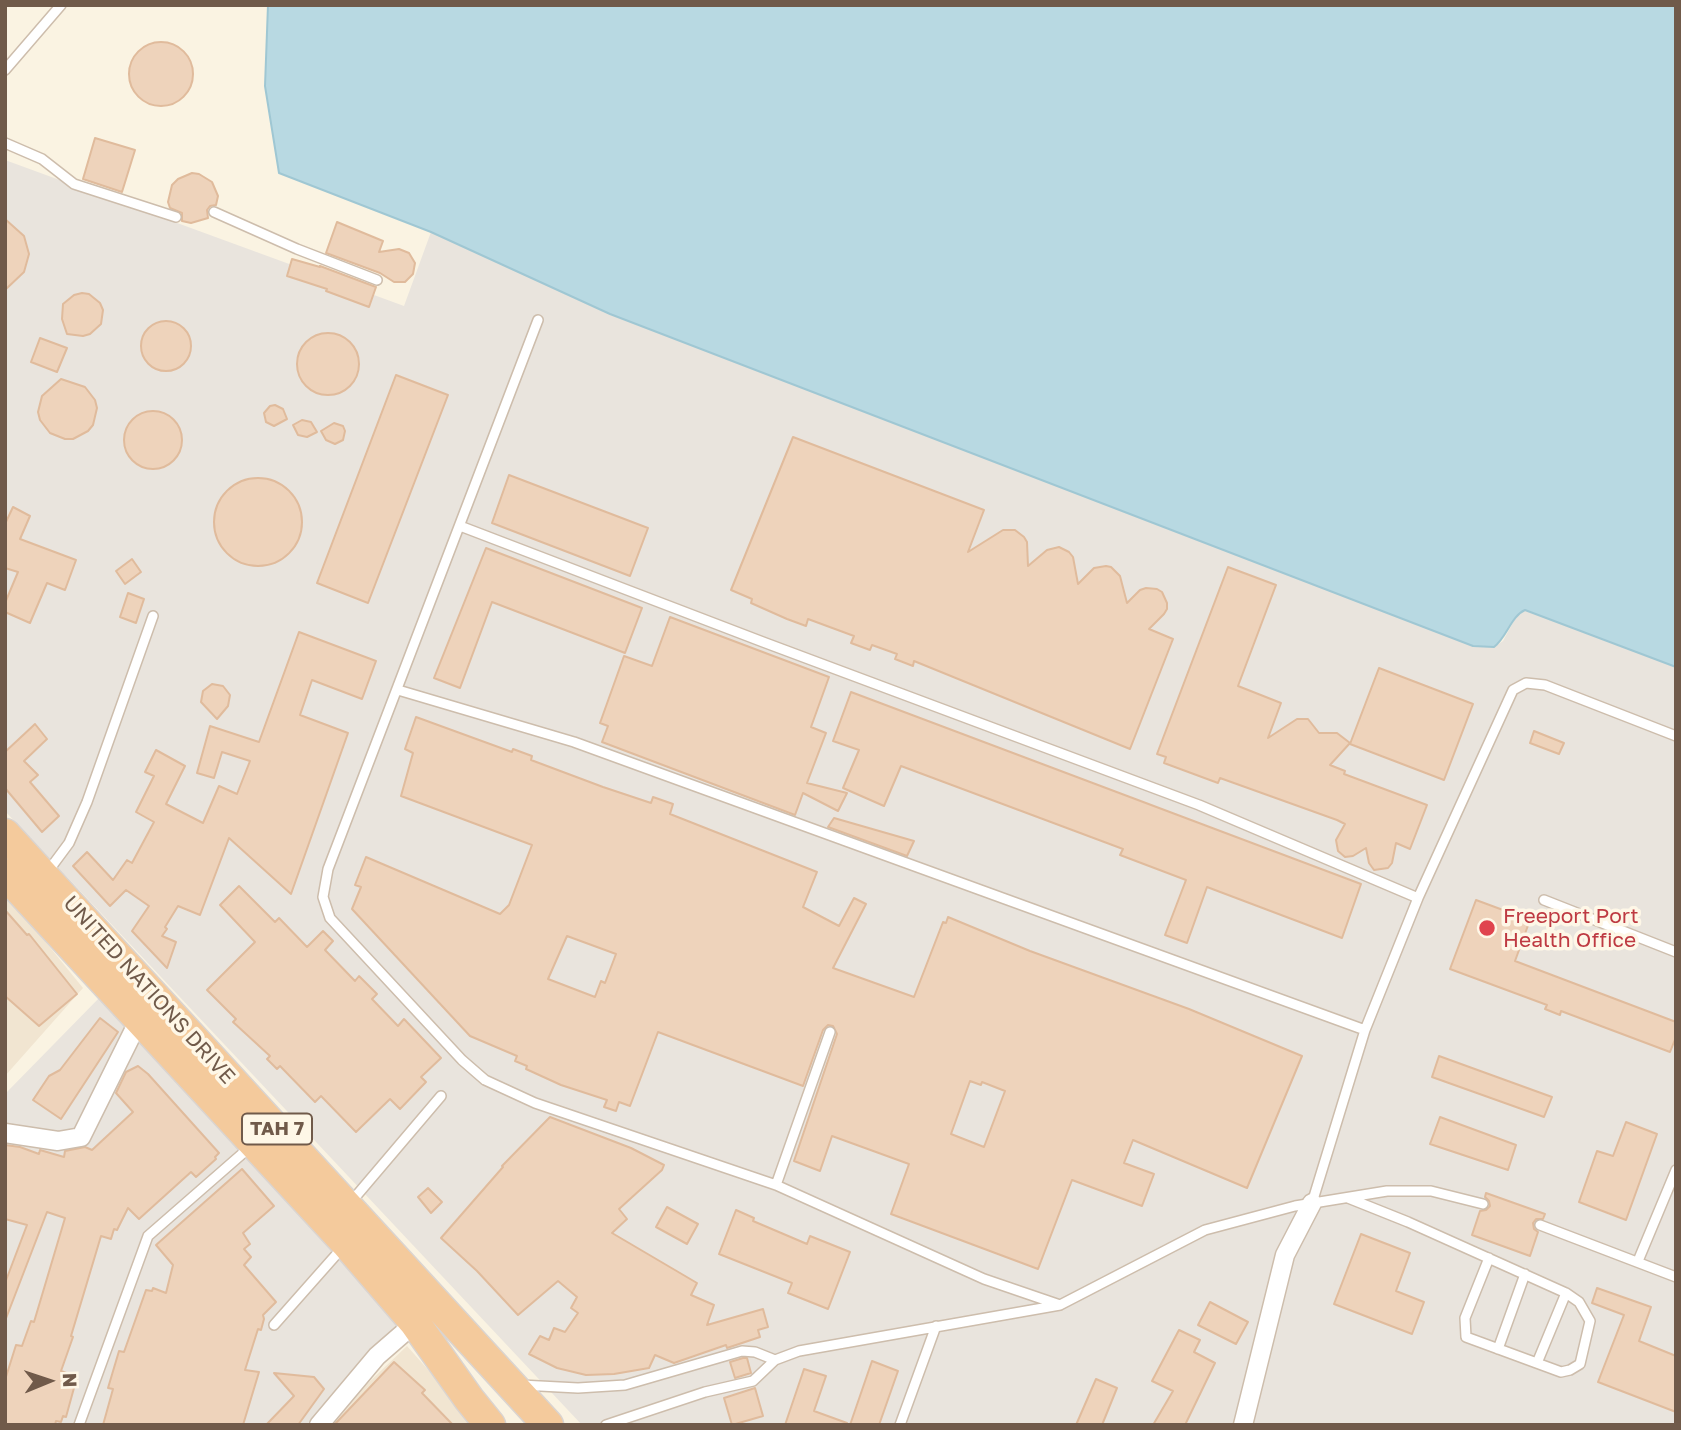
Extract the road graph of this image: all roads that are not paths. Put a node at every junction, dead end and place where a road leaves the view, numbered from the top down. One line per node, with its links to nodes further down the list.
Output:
1 (61, 5): 2 (lane)
2 (5, 71)
3 (5, 143): 5 (lane)
4 (214, 212): 6 (lane)
5 (176, 217)
6 (377, 280)
7 (538, 320): 8 (lane)
8 (460, 526): 10 (lane); 15 (lane)
9 (153, 616): 14 (lane)
10 (398, 690): 19 (lane); 25 (lane)
11 (1676, 736): 15 (lane)
12 (5, 834): 14 (highway, UNITED NATIONS DRIVE / TAH 7)
13 (5, 874): 18 (highway, UNITED NATIONS DRIVE / TAH 7)
14 (45, 875): 29 (highway, UNITED NATIONS DRIVE / TAH 7)
15 (1418, 898): 19 (lane)
16 (1544, 900): 17 (lane)
17 (1676, 952)
18 (140, 1018): 22 (street); 23 (highway, UNITED NATIONS DRIVE / TAH 7)
19 (1365, 1030): 27 (lane)
20 (830, 1032): 25 (lane)
21 (441, 1096): 29 (lane)
22 (5, 1133)
23 (254, 1144): 31 (highway, UNITED NATIONS DRIVE / TAH 7); 45 (lane)
24 (1676, 1170): 33 (lane)
25 (776, 1185): 37 (lane)
26 (1346, 1198): 27 (lane); 28 (lane); 32 (lane)
27 (1311, 1203): 37 (lane); 51 (street)
28 (1483, 1204)
29 (347, 1206): 44 (highway, UNITED NATIONS DRIVE / TAH 7)
30 (1541, 1225): 33 (lane)
31 (346, 1243): 38 (highway, UNITED NATIONS DRIVE / TAH 7); 39 (lane)
32 (1489, 1258): 34 (lane); 41 (lane)
33 (1638, 1261): 35 (lane)
34 (1525, 1274): 36 (lane); 41 (lane)
35 (1676, 1277)
36 (1566, 1293): 43 (lane); 43 (lane)
37 (1060, 1305): 40 (lane)
38 (415, 1323): 46 (street); 47 (highway, UNITED NATIONS DRIVE / TAH 7)
39 (274, 1325)
40 (936, 1326): 42 (lane); 50 (lane)
41 (1498, 1349): 43 (lane)
42 (775, 1360): 44 (lane); 49 (lane)
43 (1537, 1363)
44 (513, 1384): 48 (highway, UNITED NATIONS DRIVE / TAH 7)
45 (79, 1425)
46 (319, 1425)
47 (491, 1425)
48 (548, 1425)
49 (606, 1425)
50 (900, 1425)
51 (1243, 1425)

